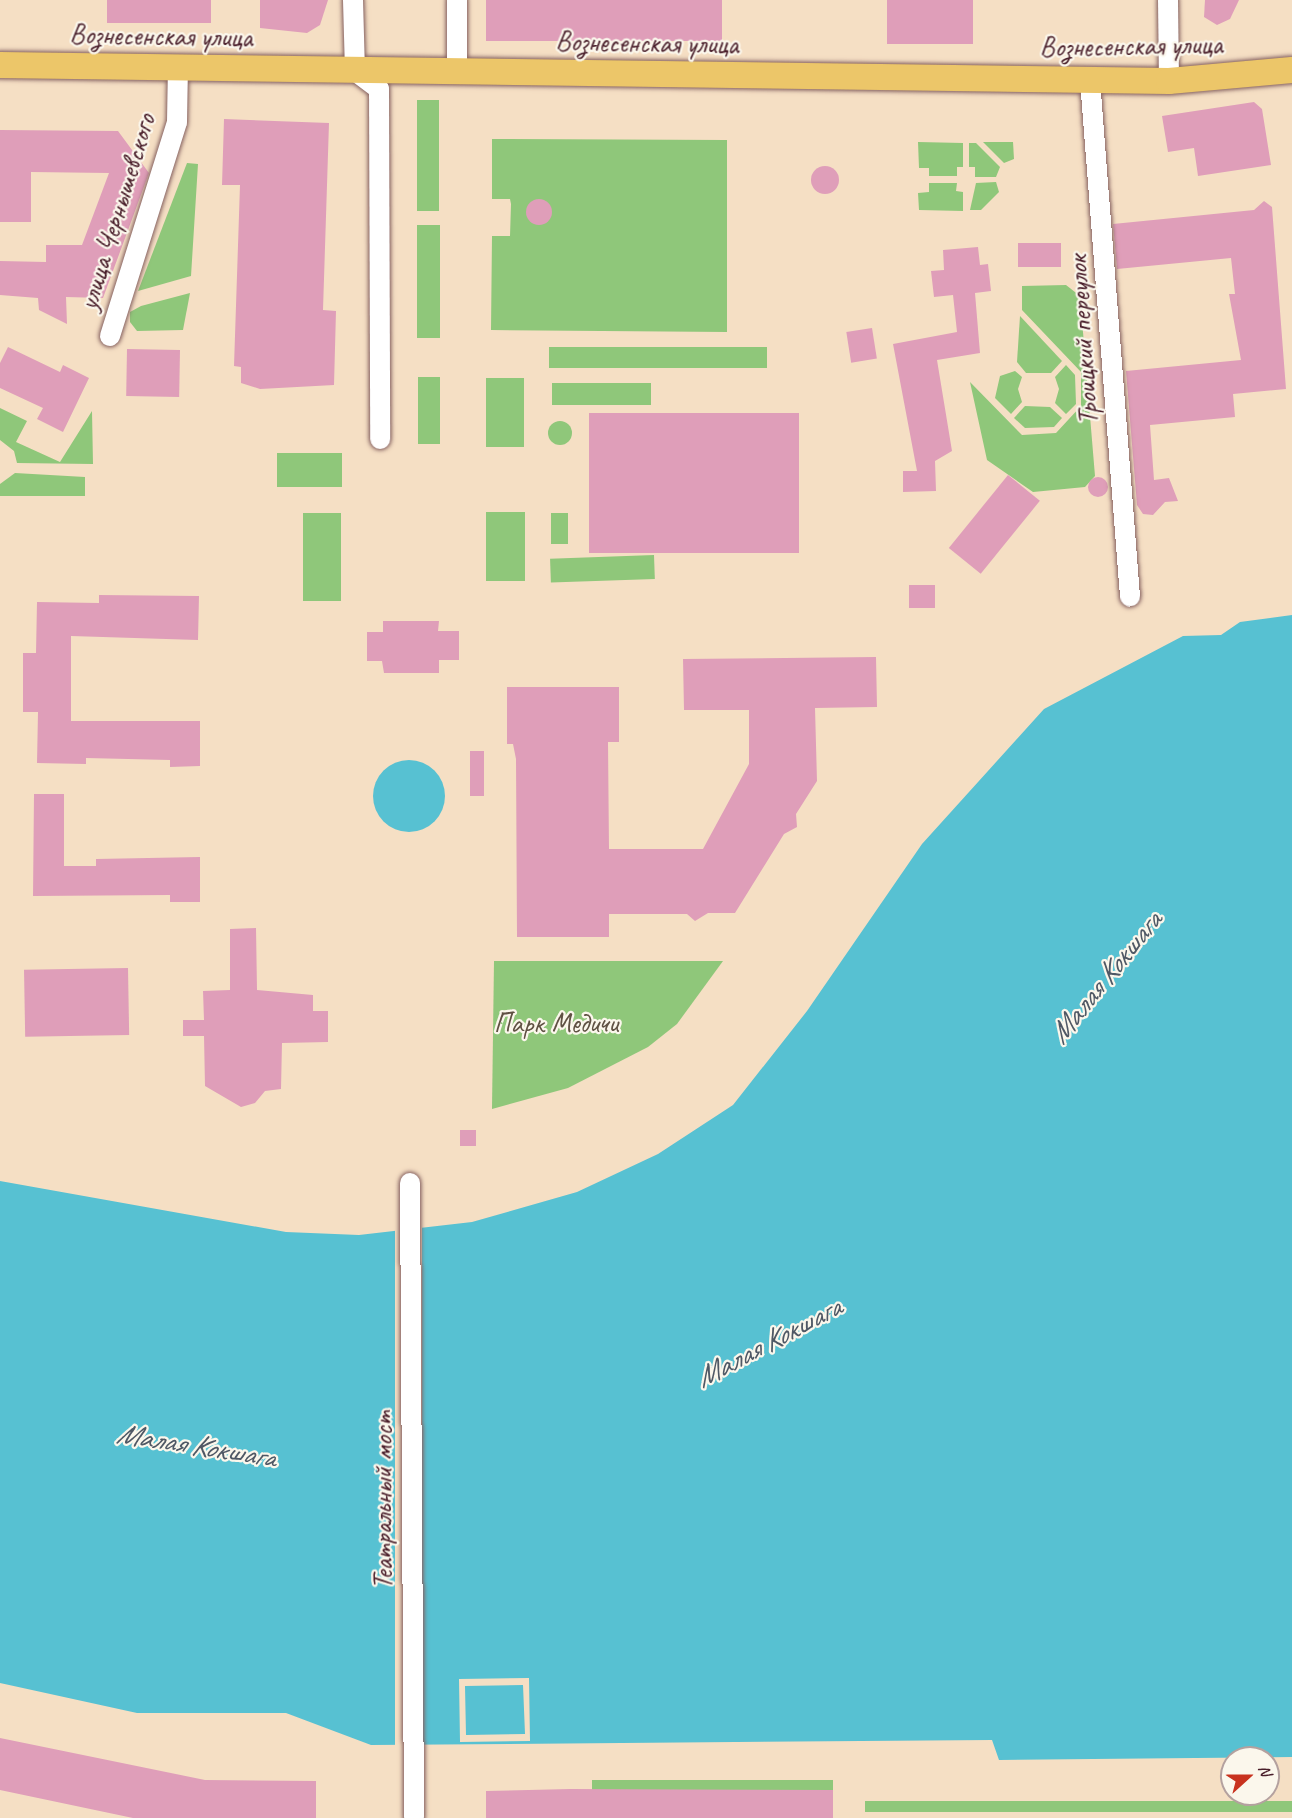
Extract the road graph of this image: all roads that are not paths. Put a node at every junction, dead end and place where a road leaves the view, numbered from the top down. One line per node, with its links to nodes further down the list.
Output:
1 (353, 0): 7 (street)
2 (457, 0): 8 (street)
3 (1168, 0): 11 (street)
4 (0, 65): 5 (main road, Вознесенская улица)
5 (178, 67): 7 (main road, Вознесенская улица); 12 (street, улица Чернышевского)
6 (1292, 70): 11 (main road, Вознесенская улица)
7 (355, 72): 10 (main road, Вознесенская улица)
8 (457, 72): 9 (main road, Вознесенская улица); 10 (main road, Вознесенская улица)
9 (1090, 80): 11 (main road, Вознесенская улица); 14 (street, Троицкий переулок)
10 (386, 81): 13 (street)
11 (1169, 81)
12 (110, 336)
13 (380, 439)
14 (1130, 596)
15 (410, 1183): 16 (street, Театральный мост)
16 (414, 1817)

